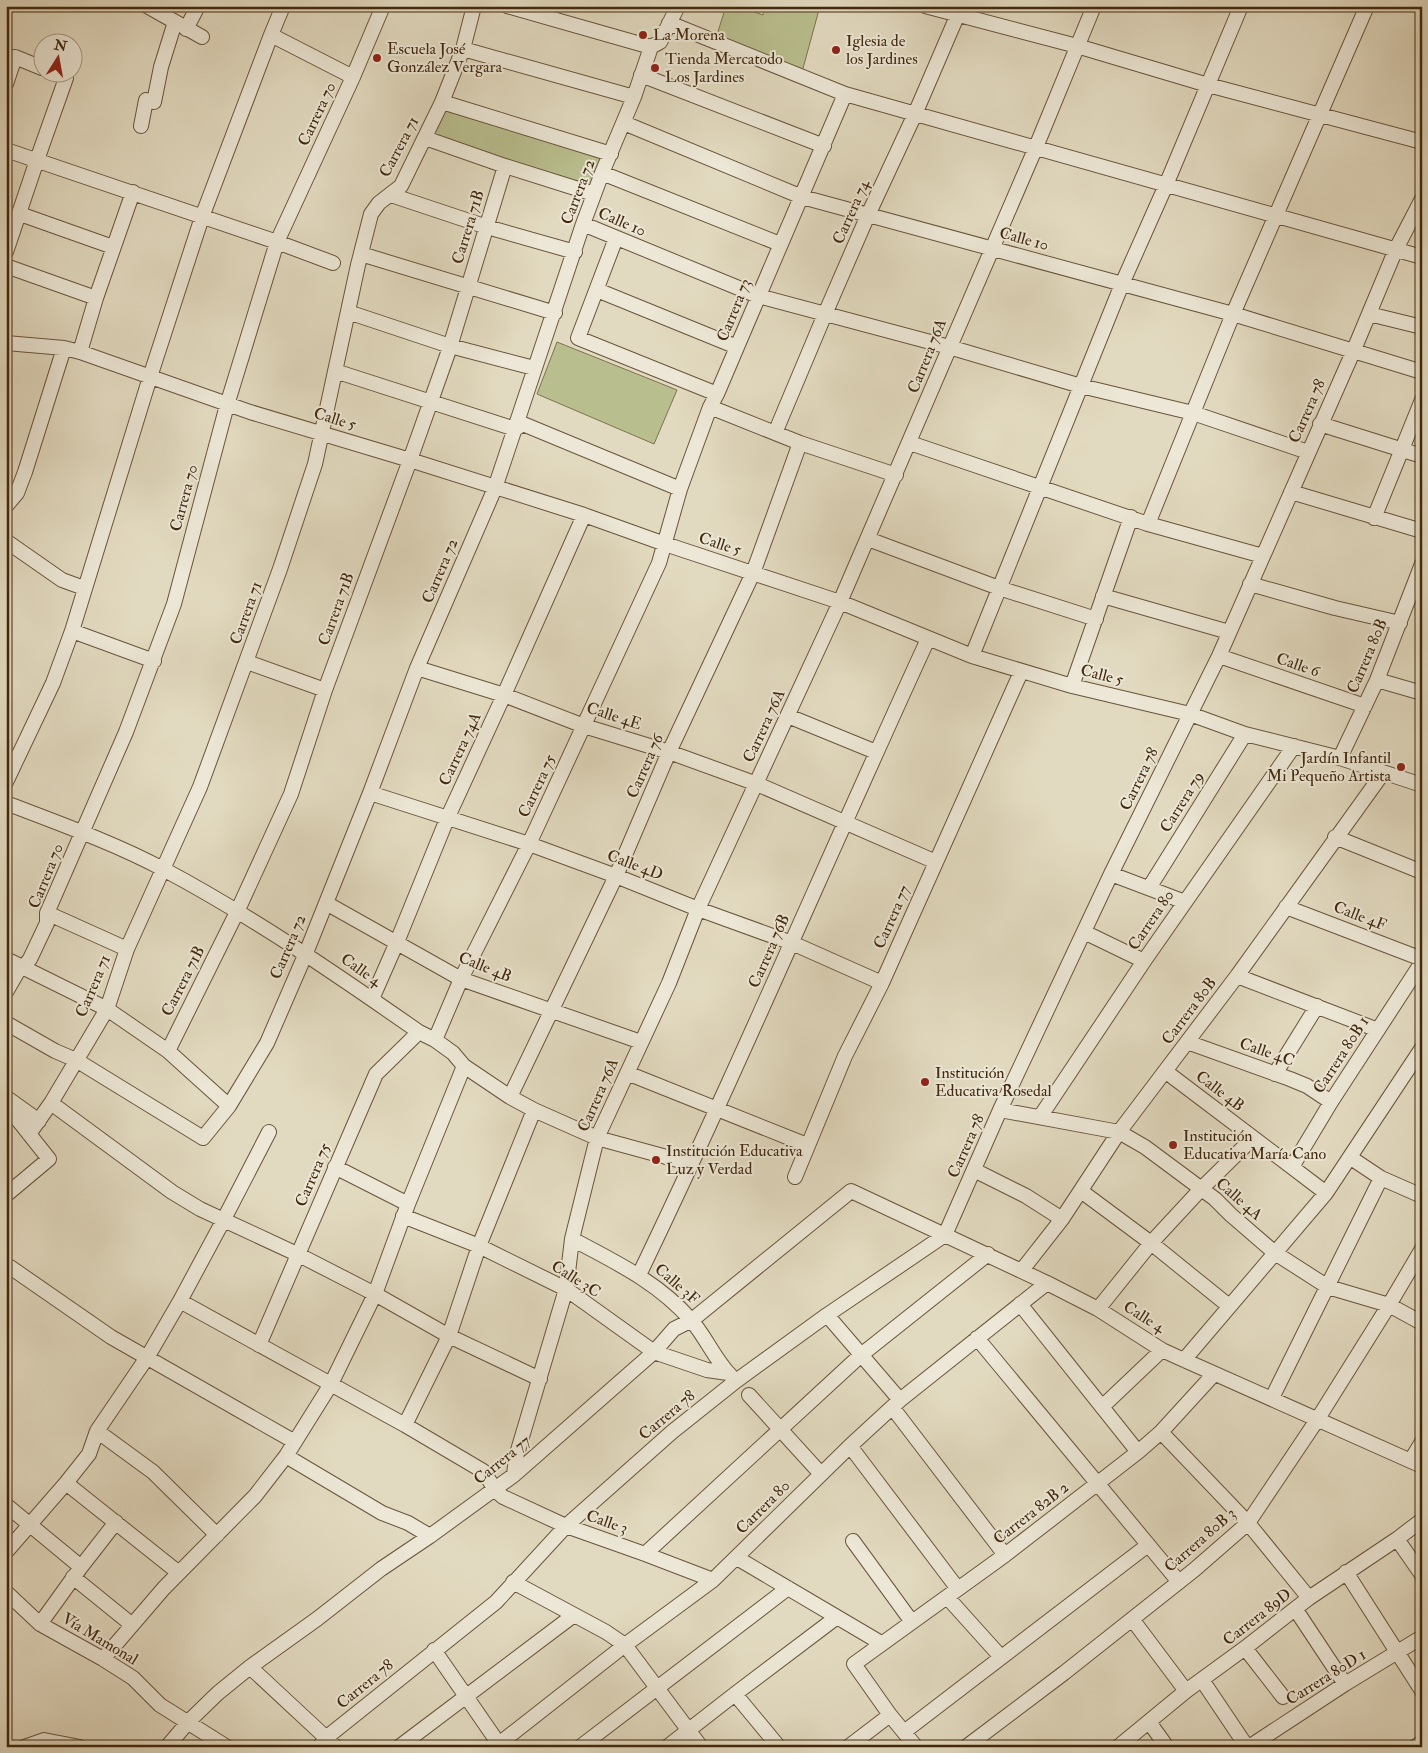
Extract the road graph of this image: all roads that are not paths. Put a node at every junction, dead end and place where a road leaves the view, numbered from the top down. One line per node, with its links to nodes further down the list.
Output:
1 (147, 6): 14 (street)
2 (198, 6): 14 (street)
3 (284, 6): 15 (street)
4 (383, 6): 22 (street, Carrera 70)
5 (474, 6): 19 (street, Carrera 71)
6 (508, 6): 18 (street)
7 (678, 6): 13 (street, Carrera 72)
8 (925, 6): 12 (street)
9 (1094, 6): 17 (street, Carrera 76A)
10 (1241, 6): 25 (street)
11 (1367, 6): 30 (street)
12 (960, 10): 17 (street); 29 (street, Carrera 74)
13 (669, 23): 18 (street, Carrera 72); 26 (street)
14 (181, 26): 16 (street); 32 (street)
15 (271, 35): 22 (street); 51 (street)
16 (202, 37)
17 (1077, 46): 25 (street); 36 (street, Carrera 76A)
18 (651, 47): 21 (street, Carrera 72)
19 (463, 49): 27 (street); 28 (street, Carrera 71)
20 (32, 64): 24 (street)
21 (641, 75): 27 (street, Carrera 72); 35 (street)
22 (353, 77): 55 (street, Carrera 70)
23 (65, 82): 39 (street)
24 (6, 84)
25 (1208, 85): 30 (street); 42 (street)
26 (845, 94): 29 (street); 35 (street, Carrera 73)
27 (634, 97): 31 (street, Carrera 72)
28 (442, 102): 33 (street, Carrera 71); 38 (street)
29 (915, 114): 36 (street); 49 (street, Carrera 74)
30 (1320, 114): 34 (street); 50 (street)
31 (624, 123): 38 (street, Carrera 72); 46 (street, Calle 10)
32 (141, 126)
33 (425, 138): 40 (street); 44 (street, Carrera 71)
34 (1422, 142)
35 (824, 146): 46 (street, Carrera 73)
36 (1036, 147): 42 (street); 58 (street, Carrera 76A)
37 (6, 150): 39 (street)
38 (611, 154): 41 (street, Carrera 72)
39 (36, 160): 43 (street); 48 (street)
40 (505, 166): 45 (street); 53 (street, Carrera 71B)
41 (602, 173): 45 (street, Carrera 72); 56 (street)
42 (1166, 185): 50 (street); 66 (street)
43 (133, 192): 51 (street); 57 (street)
44 (391, 194): 53 (street); 62 (street, Carrera 71)
45 (594, 194): 52 (street, Carrera 72)
46 (802, 197): 49 (street, Calle 10); 56 (street, Carrera 73)
47 (1420, 208): 59 (street, Carrera 78)
48 (20, 214): 57 (street); 60 (street)
49 (868, 215): 58 (street, Calle 10); 73 (street, Carrera 74)
50 (1277, 215): 59 (street); 74 (street)
51 (202, 217): 55 (street); 87 (street)
52 (583, 224): 54 (street, Calle 10); 61 (street, Carrera 72)
53 (487, 227): 61 (street); 67 (street, Carrera 71B)
54 (616, 238): 68 (street); 69 (street, Calle 10)
55 (277, 242): 64 (street); 92 (street, Carrera 70)
56 (780, 244): 69 (street, Carrera 73)
57 (113, 247): 70 (street)
58 (991, 248): 66 (street, Calle 10); 80 (street, Carrera 76A)
59 (1396, 249): 63 (street); 75 (street, Carrera 78)
60 (6, 252)
61 (574, 252): 72 (street, Carrera 72)
62 (361, 254): 67 (street); 71 (street, Carrera 71)
63 (1422, 256)
64 (333, 263)
65 (6, 266): 70 (street)
66 (1122, 284): 74 (street, Calle 10); 88 (street)
67 (467, 287): 72 (street); 78 (street, Carrera 71B)
68 (597, 290): 79 (street); 89 (street)
69 (758, 296): 73 (street, Calle 10); 79 (street, Carrera 73)
70 (96, 298): 82 (street)
71 (348, 312): 78 (street); 85 (street, Carrera 71)
72 (554, 313): 84 (street, Carrera 72)
73 (825, 314): 80 (street, Calle 10); 98 (street, Carrera 74)
74 (1233, 314): 83 (street, Calle 10); 94 (street)
75 (1369, 314): 76 (street); 83 (street, Carrera 78)
76 (1422, 327)
77 (6, 342): 81 (street, Calle 5)
78 (450, 346): 84 (street); 91 (street, Carrera 71B)
79 (737, 347): 89 (street, Carrera 73)
80 (949, 347): 88 (street, Calle 10); 100 (street, Carrera 76A)
81 (64, 348): 82 (street, Calle 5); 110 (street)
82 (80, 352): 87 (street, Calle 5)
83 (1353, 352): 86 (street, Calle 10); 95 (street, Carrera 78)
84 (534, 368): 96 (street, Carrera 72)
85 (335, 371): 91 (street); 97 (street, Carrera 71)
86 (1422, 372)
87 (150, 376): 92 (street, Calle 5); 123 (street)
88 (1081, 386): 94 (street, Calle 10); 106 (street)
89 (717, 394): 93 (street, Carrera 73)
90 (1422, 400): 101 (street)
91 (430, 402): 96 (street); 104 (street, Carrera 71B)
92 (227, 405): 97 (street, Calle 5); 134 (street, Carrera 70)
93 (710, 407): 98 (street); 108 (street, Carrera 73)
94 (1193, 413): 102 (street, Calle 10); 114 (street)
95 (1320, 424): 101 (street); 102 (street, Carrera 78)
96 (515, 429): 107 (street, Carrera 72); 108 (street)
97 (323, 433): 104 (street, Calle 5); 135 (street, Carrera 71)
98 (775, 433): 99 (street)
99 (800, 443): 105 (street); 121 (street, Carrera 76)
100 (910, 443): 105 (street, Carrera 76A); 106 (street)
101 (1400, 450): 103 (street); 113 (street)
102 (1308, 452): 109 (street, Carrera 78)
103 (1422, 456)
104 (410, 460): 107 (street, Calle 5); 140 (street, Carrera 71B)
105 (896, 474): 116 (street, Carrera 76A)
106 (1040, 487): 112 (street); 124 (street)
107 (495, 488): 111 (street, Calle 5); 136 (street, Carrera 72)
108 (680, 489): 118 (street, Carrera 73)
109 (1291, 492): 113 (street); 119 (street, Carrera 78)
110 (6, 506)
111 (584, 515): 118 (street, Calle 5); 142 (street, Carrera 74A)
112 (1131, 517): 114 (street); 125 (street)
113 (1374, 518): 115 (street)
114 (1148, 524): 119 (street)
115 (1422, 531)
116 (868, 539): 124 (street); 126 (street, Carrera 76A)
117 (6, 541): 123 (street)
118 (665, 544): 121 (street, Calle 5); 146 (street, Carrera 75)
119 (1263, 556): 122 (street, Carrera 78)
120 (1422, 564): 128 (street, Carrera 80B)
121 (752, 573): 126 (street, Calle 5); 149 (street, Carrera 76)
122 (1250, 584): 128 (street); 130 (street, Carrera 78)
123 (84, 588): 129 (street)
124 (999, 588): 127 (street); 132 (street)
125 (1103, 596): 127 (street); 130 (street)
126 (840, 602): 131 (street, Calle 5); 145 (street, Carrera 76A)
127 (1096, 618): 139 (street)
128 (1400, 622): 138 (street, Carrera 80B)
129 (72, 631): 134 (street); 153 (street)
130 (1229, 632): 133 (street, Carrera 78)
131 (928, 639): 132 (street, Calle 5); 150 (street, Carrera 76B)
132 (972, 656): 137 (street, Calle 5)
133 (1219, 656): 143 (street, Calle 6); 144 (street, Carrera 78)
134 (154, 661): 160 (street, Carrera 70)
135 (247, 662): 140 (street); 164 (street, Carrera 71)
136 (417, 668): 142 (street, Calle 4E); 156 (street, Carrera 72)
137 (1021, 672): 139 (street, Calle 5); 163 (street, Carrera 77)
138 (1378, 680): 141 (street); 143 (street, Carrera 80B)
139 (1072, 686): 144 (street, Calle 5)
140 (324, 690): 173 (street, Carrera 71B)
141 (1422, 693)
142 (504, 695): 146 (street, Calle 4E); 158 (street, Carrera 74A)
143 (1365, 706): 151 (street, Carrera 80B)
144 (1190, 714): 147 (street, Calle 5); 166 (street, Carrera 78)
145 (788, 716): 150 (street); 154 (street, Carrera 76A)
146 (584, 726): 149 (street, Calle 4E); 162 (street, Carrera 75)
147 (1245, 734): 148 (street, Calle 5); 168 (street, Carrera 79)
148 (1294, 746): 151 (street, Calle 5); 169 (street, Carrera 80)
149 (669, 752): 154 (street, Calle 4E); 167 (street, Carrera 76)
150 (876, 752): 159 (street, Carrera 76B)
151 (1340, 758): 152 (street, Calle 5)
152 (1383, 773): 155 (street, Calle 5); 161 (street, Carrera 80B)
153 (6, 782)
154 (757, 784): 159 (street, Calle 4E); 172 (street, Carrera 76A)
155 (1422, 785)
156 (370, 793): 158 (street, Calle 4D); 170 (street, Carrera 72)
157 (6, 802): 160 (street, Calle 4)
158 (447, 819): 162 (street, Calle 4D); 176 (street, Carrera 74A)
159 (844, 822): 163 (street, Calle 4E); 177 (street, Carrera 76B)
160 (83, 833): 164 (street, Calle 4); 174 (street, Carrera 70)
161 (1335, 838): 165 (street); 171 (street, Carrera 80B)
162 (529, 844): 167 (street, Calle 4D); 185 (street, Carrera 75)
163 (936, 862): 186 (street, Carrera 77)
164 (162, 868): 173 (street, Calle 4); 178 (street, Carrera 71)
165 (1422, 872)
166 (1111, 874): 168 (street); 175 (street, Carrera 78)
167 (616, 876): 172 (street, Calle 4D); 191 (street, Carrera 76)
168 (1150, 888): 169 (street)
169 (1185, 902): 182 (street, Carrera 80)
170 (326, 903): 176 (street, Calle 4B); 179 (street, Carrera 72)
171 (1286, 907): 181 (street, Calle 4F); 184 (street, Carrera 80B)
172 (698, 908): 177 (street, Calle 4D); 196 (street, Carrera 76A)
173 (237, 912): 179 (street, Calle 4); 199 (street, Carrera 71B)
174 (47, 913): 178 (street); 183 (street, Carrera 70)
175 (1084, 932): 182 (street); 212 (street, Carrera 78)
176 (397, 942): 185 (street, Calle 4B); 188 (street, Carrera 74A)
177 (792, 943): 186 (street, Calle 4D); 210 (street, Carrera 76B)
178 (127, 949): 190 (street, Carrera 71)
179 (306, 953): 188 (street, Calle 4); 209 (street, Carrera 72)
180 (6, 959): 183 (street)
181 (1422, 960): 193 (street, Carrera 80B 1)
182 (1144, 961): 213 (street, Carrera 80)
183 (21, 966): 187 (street, Carrera 70); 190 (street)
184 (1237, 976): 189 (street); 197 (street, Carrera 80B)
185 (462, 979): 191 (street, Calle 4B); 195 (street, Carrera 75)
186 (882, 983): 221 (street, Carrera 77)
187 (6, 992)
188 (372, 999): 194 (street, Calle 4)
189 (1316, 1006): 193 (street); 204 (street)
190 (107, 1009): 199 (street); 200 (street, Carrera 71)
191 (551, 1010): 196 (street, Calle 4B); 206 (street, Carrera 76)
192 (6, 1023): 200 (street)
193 (1378, 1030): 207 (street, Carrera 80B 1)
194 (419, 1032): 195 (street, Calle 4); 224 (street, Carrera 75)
195 (435, 1040): 201 (street, Calle 4)
196 (641, 1042): 203 (street, Carrera 76A)
197 (1187, 1042): 202 (street, Carrera 80B); 204 (street, Calle 4C)
198 (1422, 1048): 222 (street)
199 (168, 1051): 209 (street)
200 (76, 1060): 208 (street, Carrera 71); 209 (street, Carrera 72)
201 (464, 1066): 206 (street, Calle 4); 235 (street)
202 (1165, 1071): 217 (street, Carrera 80B); 220 (street, Calle 4B)
203 (627, 1074): 210 (street); 219 (street, Carrera 76A)
204 (1275, 1074): 207 (street, Calle 4C)
205 (6, 1098): 214 (street); 215 (street)
206 (510, 1098): 211 (street, Calle 4)
207 (1331, 1102): 225 (street, Carrera 80B 1)
208 (51, 1103): 215 (street, Carrera 71); 237 (street)
209 (229, 1106)
210 (716, 1109): 221 (street); 223 (street, Carrera 76B)
211 (534, 1110): 219 (street, Calle 4); 241 (street)
212 (1000, 1110): 213 (street, Calle 4A); 226 (street, Carrera 78)
213 (1040, 1117): 217 (street, Calle 4A)
214 (10, 1118): 218 (street)
215 (39, 1120): 218 (street, Carrera 71)
216 (269, 1132): 237 (street)
217 (1120, 1132): 229 (street, Calle 4A); 231 (street, Carrera 80B)
218 (29, 1134): 233 (street)
219 (597, 1138): 223 (street, Calle 4); 239 (street, Carrera 76A)
220 (1253, 1138): 225 (street, Calle 4B); 229 (street)
221 (807, 1145): 227 (street, Carrera 77)
222 (1351, 1158): 228 (street); 232 (street)
223 (692, 1164): 248 (street, Carrera 76B)
224 (335, 1167): 235 (street, Calle 3C); 245 (street, Carrera 75)
225 (1292, 1167): 232 (street, Calle 4B)
226 (974, 1170): 236 (street); 238 (street, Carrera 78)
227 (795, 1177)
228 (1381, 1178): 234 (street); 250 (street)
229 (1201, 1189): 240 (street); 243 (street, Calle 4A)
230 (851, 1191): 238 (street, Calle 4); 259 (street, Carrera 77)
231 (1081, 1191): 236 (street, Carrera 80B); 240 (street)
232 (1326, 1193): 243 (street)
233 (6, 1195)
234 (1422, 1196)
235 (406, 1210): 241 (street, Calle 3C); 252 (street)
236 (1062, 1219): 247 (street, Carrera 80B)
237 (223, 1221): 245 (street); 253 (street)
238 (946, 1235): 244 (street, Calle 4); 258 (street, Carrera 78)
239 (572, 1239): 248 (street, Calle 3F); 251 (street, Carrera 76A)
240 (1151, 1243): 256 (street); 257 (street)
241 (480, 1246): 251 (street, Calle 3C); 261 (street)
242 (1422, 1249): 255 (street, Carrera 80B 3)
243 (1275, 1253): 250 (street, Calle 4A); 256 (street)
244 (988, 1254): 247 (street, Calle 4); 266 (street)
245 (299, 1255): 252 (street); 263 (street, Carrera 75)
246 (10, 1267): 267 (street)
247 (1022, 1270): 249 (street, Calle 4)
248 (639, 1275): 259 (street, Calle 3F)
249 (1047, 1283): 254 (street, Carrera 80); 257 (street, Calle 4)
250 (1328, 1287): 255 (street, Calle 4A); 274 (street)
251 (566, 1289): 265 (street, Calle 3C); 271 (street, Carrera 76A)
252 (375, 1294): 261 (street); 272 (street)
253 (180, 1301): 263 (street); 267 (street)
254 (1020, 1304): 262 (street, Carrera 80); 276 (street)
255 (1389, 1305): 260 (street, Calle 4A); 277 (street, Carrera 80B 3)
256 (1229, 1306): 268 (street)
257 (1098, 1309): 264 (street, Calle 4)
258 (827, 1315): 266 (street); 270 (street, Carrera 78)
259 (692, 1320): 265 (street, Carrera 77); 270 (street, Calle 3F)
260 (1422, 1323)
261 (449, 1336): 271 (street); 278 (street)
262 (977, 1338): 275 (street, Carrera 80); 291 (street)
263 (259, 1345): 272 (street)
264 (1162, 1350): 268 (street, Calle 4); 276 (street)
265 (654, 1352): 270 (street, Calle 3C); 289 (street, Carrera 77)
266 (861, 1355): 275 (street); 280 (street)
267 (148, 1356): 279 (street); 282 (street)
268 (1184, 1360): 269 (street, Calle 4)
269 (1214, 1374): 274 (street, Calle 4); 281 (street, Carrera 82B 2)
270 (732, 1377): 298 (street, Carrera 78)
271 (540, 1379): 289 (street, Carrera 76A)
272 (331, 1384): 278 (street); 282 (street)
273 (749, 1395): 280 (street)
274 (1272, 1398): 277 (street, Calle 4)
275 (896, 1404): 284 (street, Carrera 80); 306 (street)
276 (1102, 1407): 285 (street)
277 (1317, 1420): 287 (street, Calle 4); 296 (street, Carrera 80B 3)
278 (405, 1425): 292 (street)
279 (97, 1430): 290 (street); 299 (street)
280 (781, 1430): 288 (street); 305 (street)
281 (1160, 1432): 285 (street, Carrera 82B 2); 296 (street)
282 (295, 1442): 286 (street)
283 (1422, 1442): 287 (street)
284 (850, 1446): 288 (street, Carrera 80); 317 (street)
285 (1138, 1452): 291 (street, Carrera 82B 2)
286 (286, 1456): 299 (street); 300 (street)
287 (1416, 1463)
288 (821, 1474): 307 (street, Carrera 80)
289 (514, 1475): 292 (street, Carrera 77)
290 (66, 1483): 295 (street); 297 (street)
291 (1098, 1484): 303 (street); 306 (street, Carrera 82B 2)
292 (494, 1489): 298 (street, Calle 3); 300 (street, Carrera 77)
293 (6, 1505): 297 (street)
294 (1422, 1520): 301 (street, Carrera 89D)
295 (116, 1522): 308 (street); 310 (street)
296 (1248, 1523): 314 (street, Carrera 80B 3); 318 (street)
297 (30, 1524): 304 (street); 308 (street)
298 (566, 1526): 305 (street, Calle 3); 313 (street, Carrera 78)
299 (217, 1535): 310 (street)
300 (430, 1536): 334 (street, Carrera 77)
301 (1397, 1538): 309 (street, Carrera 89D); 311 (street)
302 (853, 1541): 323 (street)
303 (1148, 1545): 314 (street); 332 (street)
304 (6, 1552)
305 (645, 1554): 312 (street, Calle 3)
306 (1005, 1555): 317 (street, Carrera 82B 2)
307 (737, 1558): 312 (street, Carrera 80); 315 (street)
308 (77, 1572): 324 (street); 325 (street)
309 (1346, 1572): 318 (street, Carrera 89D); 331 (street)
310 (179, 1573): 325 (street)
311 (1422, 1575)
312 (713, 1580): 328 (street, Carrera 80)
313 (513, 1582): 320 (street); 330 (street, Carrera 78)
314 (1179, 1582): 322 (street, Carrera 80B 3)
315 (788, 1588): 321 (street); 337 (street)
316 (6, 1592): 324 (street, Vía Mamonal)
317 (953, 1593): 323 (street, Carrera 82B 2); 332 (street)
318 (1310, 1598): 319 (street, Carrera 89D)
319 (1296, 1610): 329 (street, Carrera 89D); 336 (street)
320 (574, 1615): 328 (street); 341 (street)
321 (836, 1617): 327 (street); 340 (street)
322 (1132, 1619): 338 (street); 362 (street, Carrera 80B 3)
323 (912, 1622): 327 (street, Carrera 82B 2)
324 (40, 1624): 333 (street, Vía Mamonal)
325 (132, 1624): 333 (street)
326 (1422, 1637): 331 (street, Carrera 80D 1)
327 (881, 1643): 343 (street, Carrera 82B 2)
328 (625, 1645): 337 (street); 350 (street, Carrera 80)
329 (1245, 1648): 335 (street, Carrera 89D); 342 (street)
330 (434, 1650): 341 (street); 349 (street, Carrera 78)
331 (1398, 1652): 336 (street, Carrera 80D 1); 339 (street)
332 (1001, 1657): 347 (street)
333 (103, 1659): 344 (street, Vía Mamonal)
334 (250, 1667): 344 (street, Carrera 77); 349 (street)
335 (1202, 1680): 338 (street, Carrera 89D); 365 (street)
336 (1345, 1684): 365 (street, Carrera 80D 1)
337 (655, 1687): 346 (street); 356 (street)
338 (1186, 1691): 345 (street, Carrera 89D)
339 (1422, 1691)
340 (735, 1694): 346 (street); 359 (street)
341 (466, 1696): 350 (street); 355 (street)
342 (1283, 1697)
343 (890, 1715): 347 (street); 360 (street)
344 (188, 1722): 353 (street, Carrera 77); 354 (street, Vía Mamonal)
345 (1149, 1722): 363 (street, Carrera 89D); 364 (street)
346 (688, 1730): 357 (street); 358 (street)
347 (904, 1732): 361 (street)
348 (1422, 1742): 366 (street)
349 (328, 1744)
350 (499, 1746)
351 (24, 1747): 352 (street)
352 (80, 1747)
353 (167, 1747)
354 (227, 1747)
355 (399, 1747)
356 (580, 1747)
357 (667, 1747)
358 (701, 1747)
359 (779, 1747)
360 (848, 1747)
361 (916, 1747)
362 (966, 1747)
363 (1118, 1747)
364 (1167, 1747)
365 (1248, 1747)
366 (1415, 1747)

